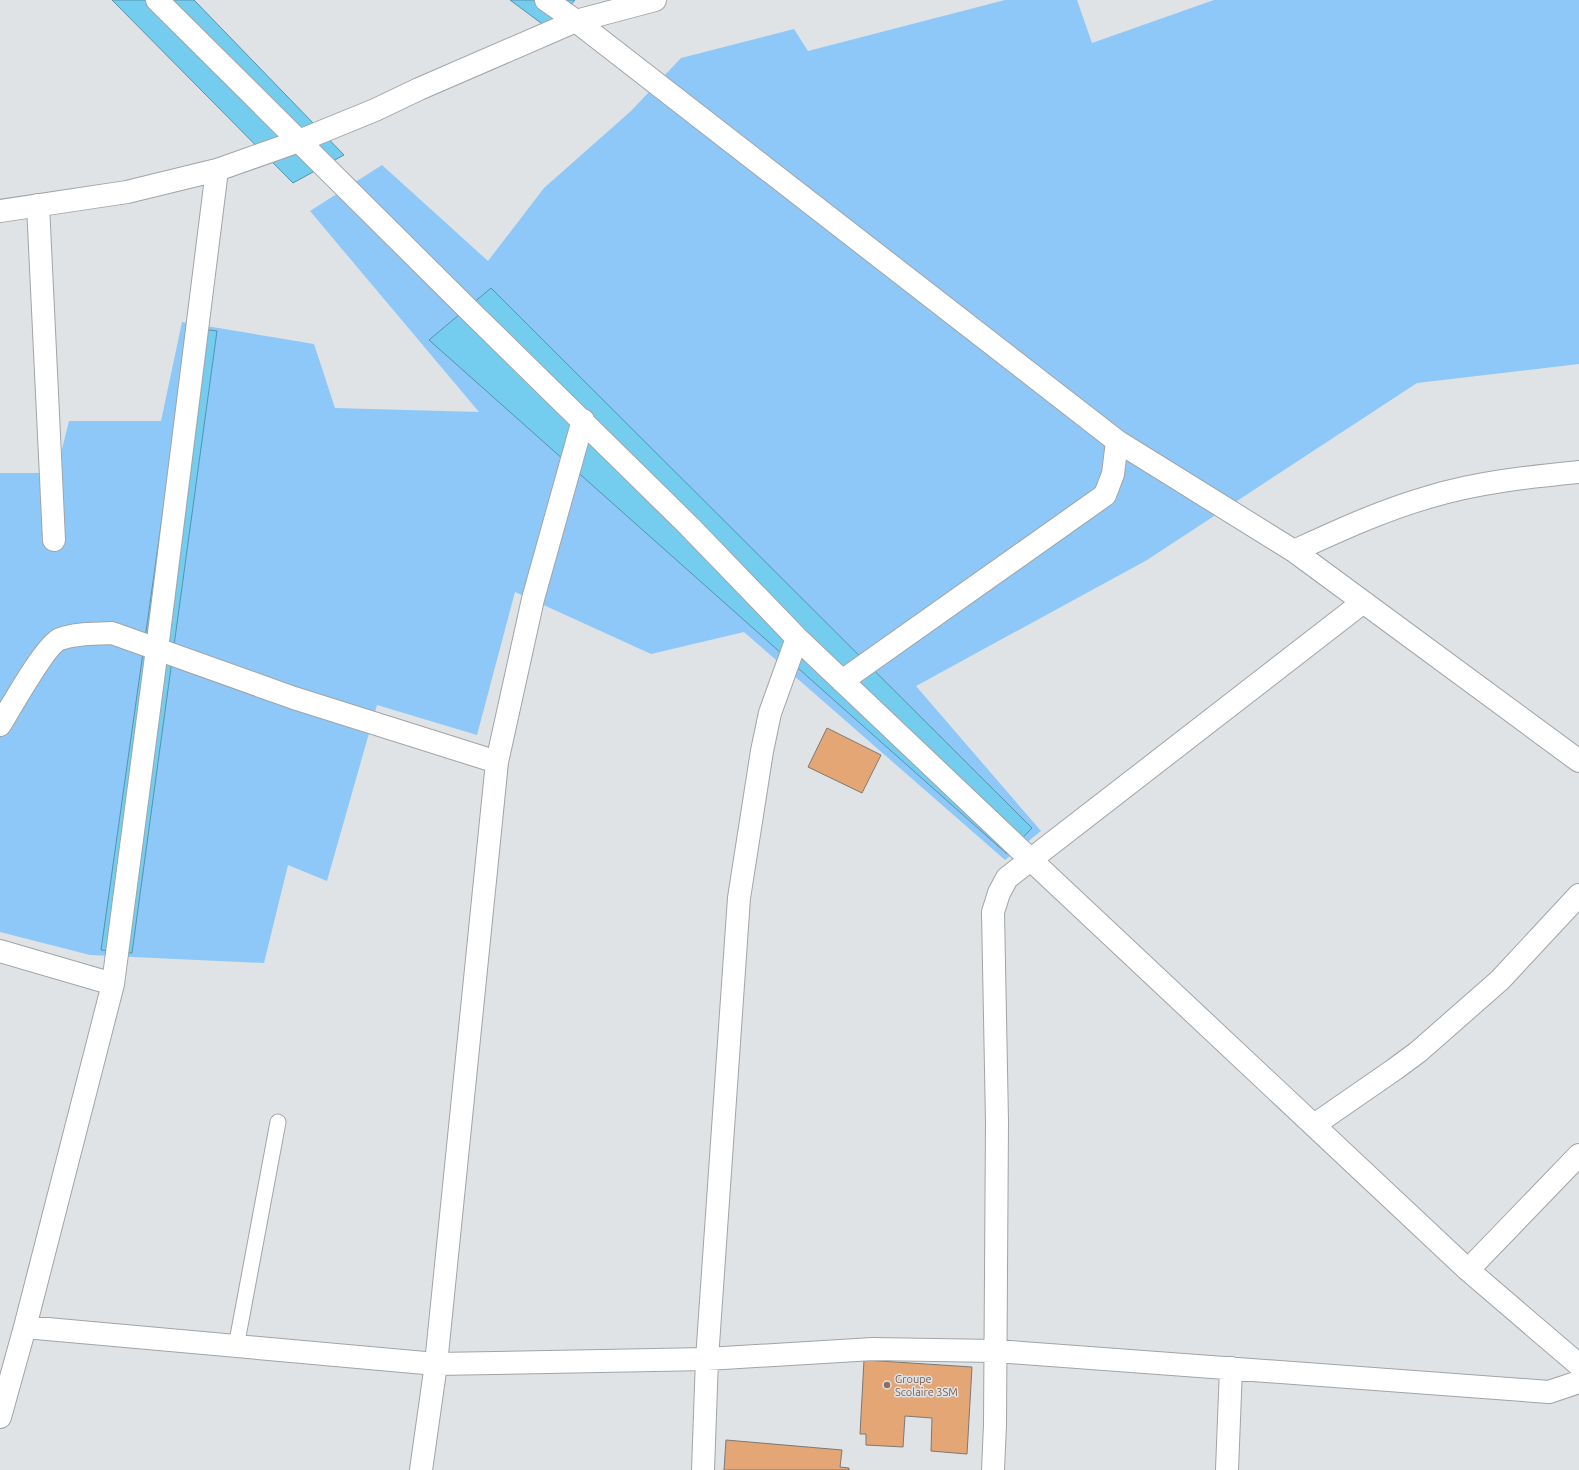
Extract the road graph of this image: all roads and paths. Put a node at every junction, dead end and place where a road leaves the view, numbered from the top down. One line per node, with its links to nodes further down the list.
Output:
1 (157, 0): 5 (street)
2 (546, 0): 4 (street)
3 (655, 0): 4 (street)
4 (576, 21): 5 (street); 10 (street)
5 (299, 141): 6 (street); 9 (street)
6 (217, 170): 7 (street); 16 (street)
7 (38, 205): 8 (street); 12 (street)
8 (0, 212)
9 (583, 420): 15 (street); 19 (street)
10 (1117, 441): 13 (street); 17 (street)
11 (1579, 472): 13 (street)
12 (54, 540)
13 (1294, 551): 14 (street)
14 (1362, 603): 20 (street); 21 (street)
15 (798, 638): 17 (street); 32 (street)
16 (157, 649): 18 (street); 19 (street); 24 (street)
17 (842, 681): 21 (street)
18 (0, 725)
19 (497, 762): 33 (street)
20 (1579, 762)
21 (1030, 859): 26 (street); 31 (street)
22 (1579, 895): 26 (street)
23 (0, 951): 24 (street)
24 (113, 984): 29 (street)
25 (278, 1122): 30 (lane)
26 (1314, 1125): 28 (street)
27 (1579, 1155): 28 (street)
28 (1468, 1270): 34 (street)
29 (25, 1327): 30 (street); 37 (street)
30 (236, 1347): 33 (street)
31 (996, 1351): 32 (street); 35 (street); 40 (street)
32 (707, 1359): 33 (street); 39 (street)
33 (436, 1364): 38 (street)
34 (1579, 1365)
35 (1230, 1368): 36 (street); 41 (street)
36 (1579, 1382)
37 (0, 1417)
38 (421, 1470)
39 (702, 1470)
40 (992, 1470)
41 (1227, 1470)

